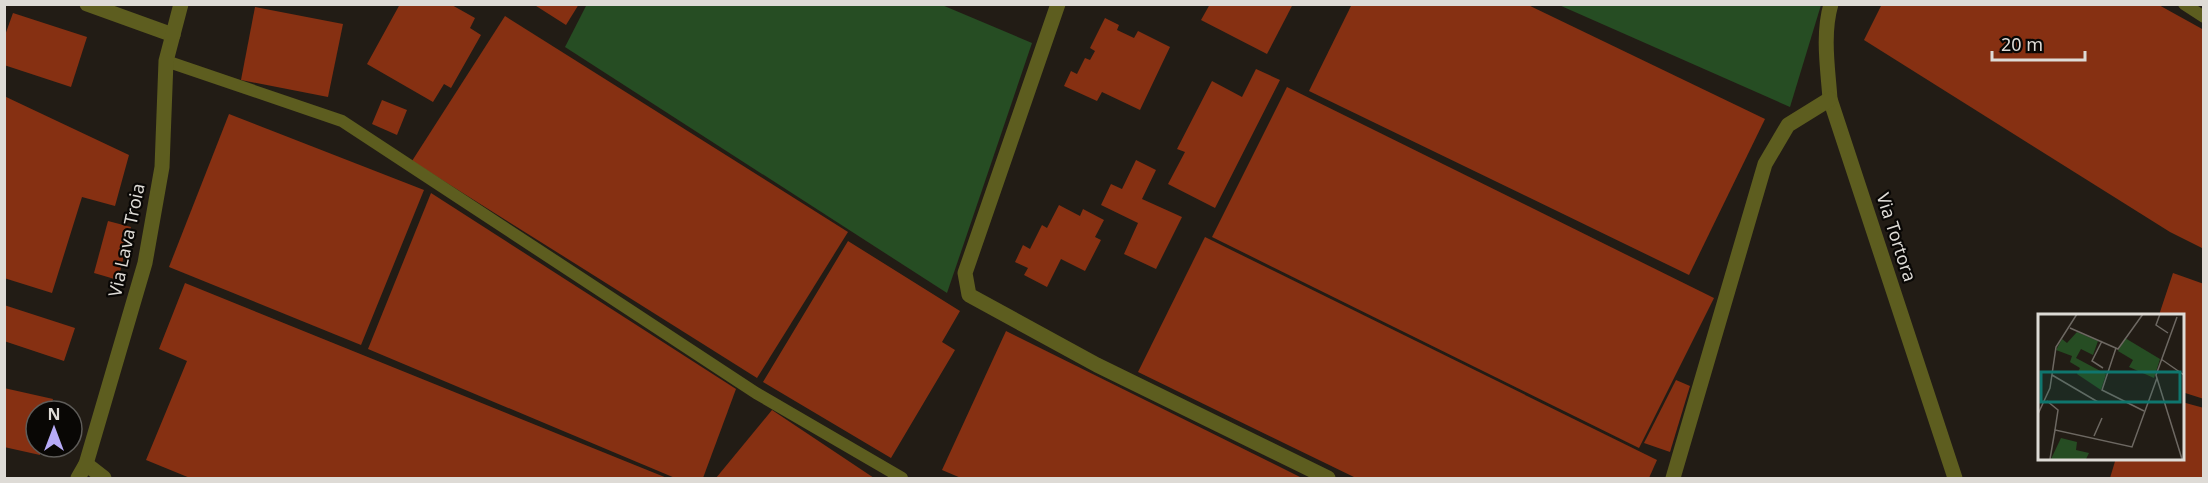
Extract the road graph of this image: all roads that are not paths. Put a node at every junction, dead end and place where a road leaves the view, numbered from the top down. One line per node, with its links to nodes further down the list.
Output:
1 (87, 4): 7 (street)
2 (181, 4): 7 (street, Via Lava Troia)
3 (1058, 4): 14 (street)
4 (1831, 4): 9 (street, Via Tortora)
5 (2184, 4): 6 (lane)
6 (2204, 17)
7 (173, 35): 8 (street, Via Lava Troia)
8 (166, 61): 10 (street, Via Lava Troia); 13 (lane)
9 (1830, 99): 15 (street); 16 (street, Via Tortora)
10 (86, 464): 11 (street, Via Lava Troia); 12 (street)
11 (78, 478)
12 (104, 478)
13 (902, 478)
14 (1328, 478)
15 (1673, 478)
16 (1955, 478)

